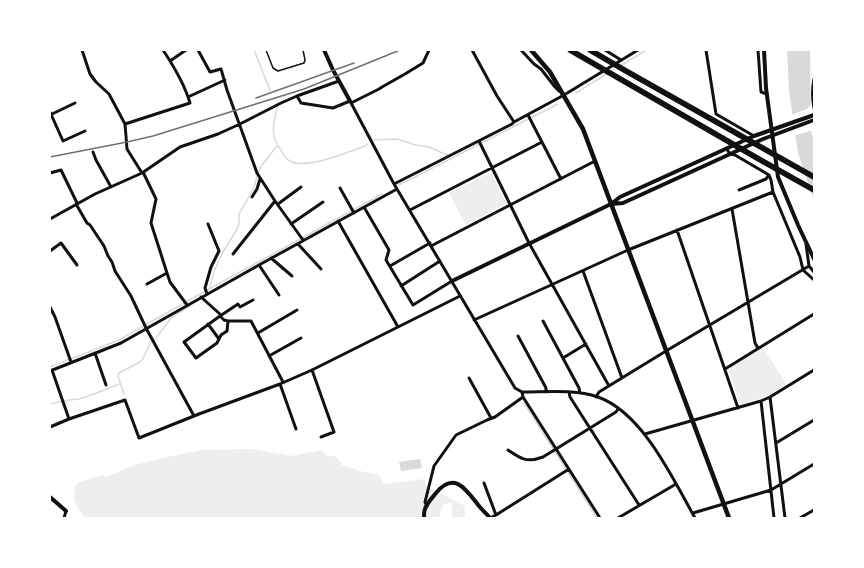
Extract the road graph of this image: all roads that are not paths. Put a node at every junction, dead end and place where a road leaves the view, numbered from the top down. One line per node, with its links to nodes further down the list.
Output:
1 (82, 50): 37 (street)
2 (163, 50): 21 (street)
3 (186, 50): 21 (street)
4 (198, 50): 23 (street)
5 (266, 50): 6 (lane)
6 (303, 50)
7 (324, 50): 24 (street)
8 (429, 50): 29 (street)
9 (472, 50): 36 (street)
10 (521, 50): 26 (street)
11 (531, 50): 26 (main road)
12 (570, 50): 62 (highway)
13 (590, 50): 53 (highway)
14 (605, 50): 19 (street)
15 (638, 50): 20 (street)
16 (706, 50): 42 (street)
17 (758, 50): 25 (street)
18 (764, 50): 25 (street)
19 (610, 52): 20 (street)
20 (621, 60): 26 (street)
21 (170, 61): 28 (street)
22 (814, 79): 31 (street)
23 (225, 80): 28 (street); 38 (street)
24 (339, 81): 27 (street); 29 (street)
25 (767, 94): 39 (street)
26 (564, 95): 33 (street); 48 (main road)
27 (297, 96): 29 (street); 38 (street)
28 (188, 97): 37 (street)
29 (350, 102): 56 (street)
30 (75, 103): 32 (street)
31 (814, 108)
32 (50, 114): 40 (street)
33 (528, 114): 36 (street); 44 (street)
34 (813, 115): 39 (street)
35 (814, 120): 41 (street)
36 (514, 122): 43 (street)
37 (126, 124): 51 (street)
38 (240, 124): 51 (street); 54 (street)
39 (773, 128): 41 (street); 42 (street)
40 (85, 131)
41 (774, 134): 47 (street); 80 (street)
42 (754, 136): 45 (street)
43 (479, 142): 49 (street); 56 (street)
44 (542, 142): 49 (street); 55 (street)
45 (726, 148): 47 (street); 68 (street)
46 (93, 152): 57 (street)
47 (730, 154): 52 (street); 68 (street)
48 (595, 161): 55 (street); 68 (main road)
49 (492, 168): 69 (street); 72 (street)
50 (50, 173): 67 (street)
51 (143, 173): 57 (street); 98 (street)
52 (769, 175): 61 (street); 63 (street)
53 (814, 177)
54 (260, 179): 64 (street); 66 (street)
55 (561, 179): 69 (street)
56 (394, 184): 60 (street)
57 (110, 187): 67 (street)
58 (301, 187): 66 (street)
59 (340, 188): 73 (street)
60 (397, 189): 70 (street); 72 (street)
61 (739, 190)
62 (814, 190)
63 (773, 192): 71 (street); 95 (street)
64 (252, 197)
65 (323, 202): 77 (street)
66 (276, 203): 77 (street); 86 (street)
67 (77, 204): 74 (street); 122 (street)
68 (611, 204): 82 (street); 84 (main road)
69 (511, 205): 82 (street); 83 (street)
70 (364, 207): 73 (street); 92 (street)
71 (732, 209): 78 (street); 110 (street)
72 (410, 210): 83 (street)
73 (354, 213): 75 (street)
74 (50, 219)
75 (338, 221): 79 (street); 121 (street)
76 (208, 224): 105 (street)
77 (291, 224): 79 (street)
78 (677, 230): 84 (street); 120 (street)
79 (303, 240): 81 (street)
80 (806, 242): 88 (street); 93 (street)
81 (298, 244): 87 (street); 94 (street)
82 (529, 244): 101 (street); 103 (street)
83 (430, 245): 89 (street); 92 (street)
84 (628, 250): 96 (street); 129 (main road)
85 (50, 251): 91 (street)
86 (233, 254)
87 (271, 258): 90 (street); 99 (street)
88 (814, 259)
89 (440, 261): 101 (street); 104 (street)
90 (259, 264): 105 (street); 106 (street)
91 (77, 265)
92 (390, 266): 104 (street)
93 (809, 266): 95 (street); 97 (street)
94 (321, 269)
95 (803, 270): 100 (street); 110 (street)
96 (583, 271): 103 (street); 139 (street)
97 (814, 272)
98 (167, 273): 102 (street); 111 (street)
99 (292, 276)
100 (814, 280)
101 (452, 281): 104 (street); 107 (street)
102 (147, 284)
103 (551, 284): 116 (street); 127 (street)
104 (401, 286)
105 (207, 294): 108 (street)
106 (280, 295)
107 (460, 296): 116 (street); 121 (street)
108 (201, 297): 111 (street); 115 (street)
109 (254, 300): 115 (street)
110 (749, 302): 120 (street); 128 (street)
111 (187, 305): 122 (street)
112 (50, 307): 133 (street)
113 (297, 310): 123 (street)
114 (814, 314): 128 (street)
115 (220, 315): 117 (street); 119 (street)
116 (474, 320): 143 (street)
117 (228, 321): 123 (street); 126 (street)
118 (544, 321): 132 (street)
119 (208, 324): 126 (street); 126 (street)
120 (710, 325): 129 (street); 134 (street)
121 (398, 327): 136 (street)
122 (146, 328): 130 (street); 153 (street)
123 (258, 333): 131 (street)
124 (518, 336): 144 (street)
125 (301, 338): 131 (street)
126 (219, 339)
127 (586, 344): 132 (street); 142 (street)
128 (758, 348): 134 (street)
129 (666, 351): 139 (street); 157 (main road)
130 (94, 353): 133 (street); 141 (street)
131 (270, 356): 140 (street)
132 (563, 358): 146 (street)
133 (71, 362): 135 (street)
134 (725, 368): 151 (street)
135 (51, 370): 154 (street)
136 (312, 370): 140 (street); 162 (street)
137 (814, 370): 148 (street)
138 (469, 378): 155 (street)
139 (622, 378): 142 (street)
140 (281, 383): 153 (street); 160 (street)
141 (106, 385)
142 (609, 386): 147 (street)
143 (522, 392): 144 (street); 149 (street)
144 (546, 392): 145 (street)
145 (568, 392): 146 (street); 159 (street)
146 (580, 393): 147 (street)
147 (596, 397): 152 (street)
148 (770, 397): 150 (street); 163 (street)
149 (523, 398): 155 (street); 164 (street)
150 (762, 401): 151 (street); 171 (street)
151 (738, 408): 157 (street)
152 (618, 409): 159 (street); 161 (street)
153 (194, 416): 154 (street)
154 (69, 418): 158 (street)
155 (491, 418): 174 (street)
156 (814, 420): 163 (street)
157 (693, 421): 161 (street); 173 (main road)
158 (50, 427)
159 (590, 428): 164 (street); 175 (street)
160 (296, 429)
161 (645, 434): 169 (street)
162 (321, 437)
163 (776, 443): 170 (street)
164 (556, 449): 165 (street); 167 (street)
165 (508, 450)
166 (814, 464): 170 (street)
167 (569, 469): 179 (street); 183 (street)
168 (484, 483): 179 (street)
169 (676, 484): 175 (street); 178 (street)
170 (781, 484): 171 (street); 188 (street)
171 (771, 490): 173 (street); 187 (street)
172 (50, 497): 177 (street)
173 (724, 504): 178 (street); 186 (main road)
174 (427, 506): 181 (street); 182 (street)
175 (639, 506): 184 (street)
176 (814, 510): 189 (street)
177 (66, 512): 180 (street)
178 (692, 513): 185 (street)
179 (496, 515): 182 (street)
180 (64, 518)
181 (424, 518)
182 (490, 518)
183 (600, 518)
184 (618, 518)
185 (695, 518)
186 (729, 518)
187 (774, 518)
188 (785, 518)
189 (800, 518)

